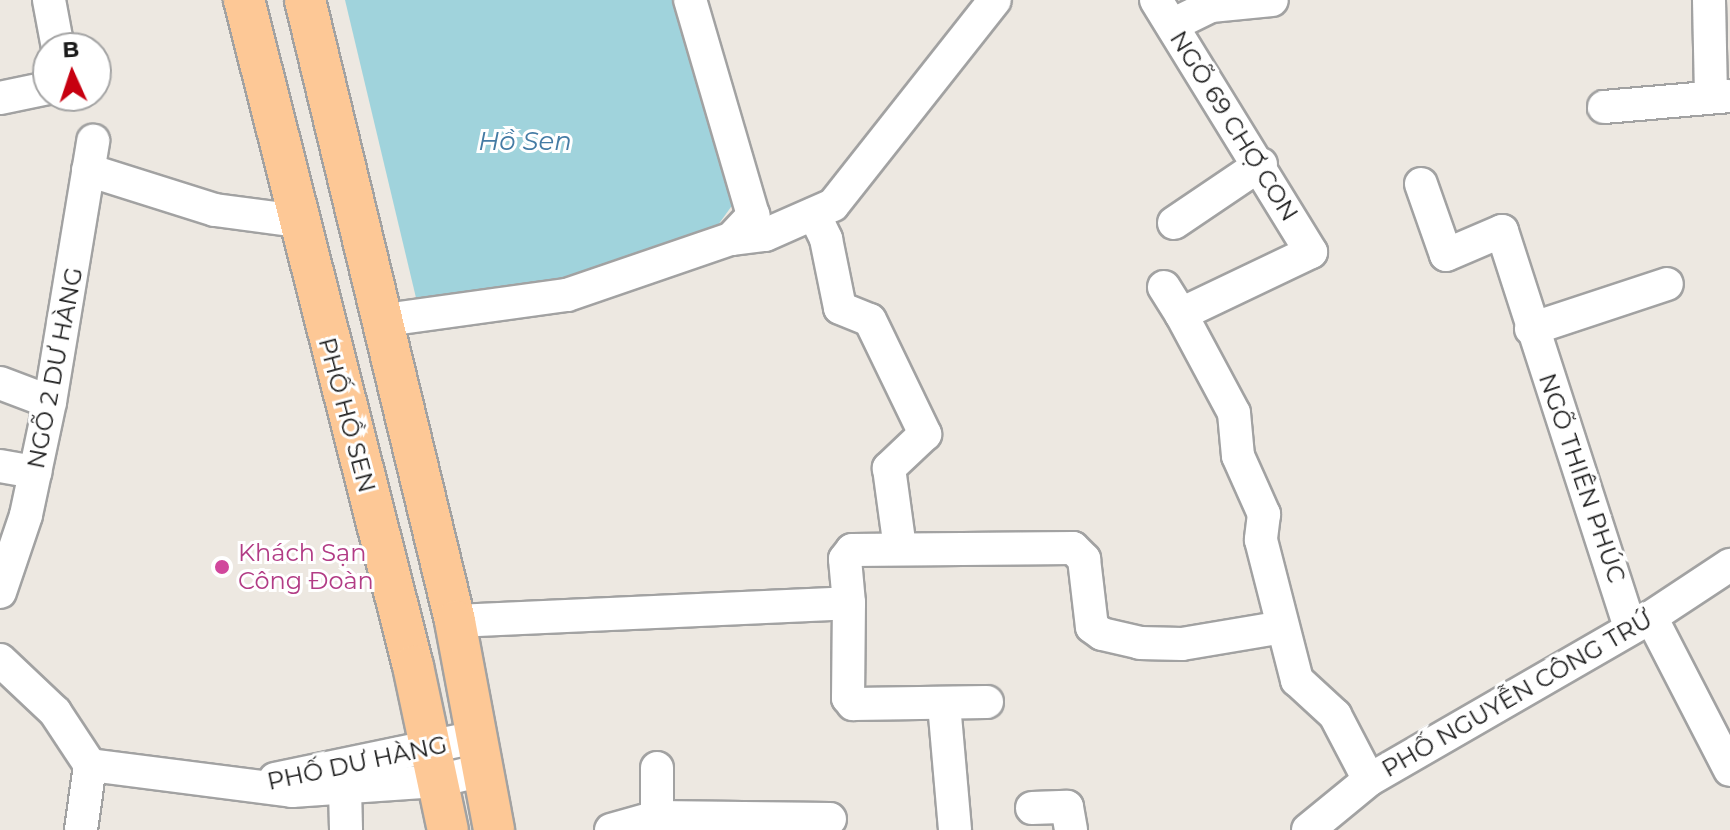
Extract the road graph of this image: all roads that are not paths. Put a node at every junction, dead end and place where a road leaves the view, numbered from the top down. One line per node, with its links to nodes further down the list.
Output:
1 (49, 0): 9 (street)
2 (244, 0): 17 (main road, PHỐ HỒ SEN)
3 (305, 0): 23 (main road)
4 (690, 0): 19 (street)
5 (995, 0): 16 (street)
6 (1272, 0): 8 (street)
7 (1709, 0): 11 (street)
8 (1164, 13): 14 (street, NGÕ 69 CHỢ CON)
9 (55, 32)
10 (32, 91): 12 (street)
11 (1720, 97): 13 (street)
12 (0, 98)
13 (1604, 107)
14 (1261, 164): 18 (street); 22 (street, NGÕ 69 CHỢ CON)
15 (1421, 184): 24 (street, NGÕ THIÊN PHÚC)
16 (814, 214): 19 (street); 29 (street)
17 (297, 221): 26 (street, NGÕ 2 DƯ HÀNG); 40 (main road, PHỐ HỒ SEN)
18 (1174, 223)
19 (731, 239): 23 (street)
20 (1667, 284): 24 (street)
21 (1164, 287): 22 (street)
22 (1181, 314): 35 (street)
23 (386, 320): 33 (main road)
24 (1531, 329): 34 (street, NGÕ THIÊN PHÚC)
25 (0, 383): 26 (street)
26 (50, 402): 28 (street, NGÕ 2 DƯ HÀNG)
27 (0, 466): 28 (street)
28 (35, 472): 31 (street, NGÕ 2 DƯ HÀNG)
29 (900, 548): 32 (street); 35 (street)
30 (1730, 565): 34 (street, PHỐ NGUYỄN CÔNG TRỨ)
31 (0, 592)
32 (849, 603): 33 (street); 38 (street)
33 (455, 621): 39 (main road)
34 (1640, 622): 43 (street, NGÕ THIÊN PHÚC); 44 (street, PHỐ NGUYỄN CÔNG TRỨ)
35 (1282, 627): 44 (street)
36 (3, 666): 41 (street)
37 (987, 702): 38 (street)
38 (944, 704): 55 (street)
39 (480, 754): 40 (street); 53 (main road)
40 (434, 764): 45 (street, PHỐ DƯ HÀNG); 46 (street); 52 (main road, PHỐ HỒ SEN)
41 (90, 765): 45 (street, PHỐ DƯ HÀNG); 50 (street)
42 (657, 768): 48 (street)
43 (1730, 770)
44 (1369, 780): 57 (street, PHỐ NGUYỄN CÔNG TRỨ)
45 (261, 785): 46 (street)
46 (345, 788): 51 (street)
47 (1032, 808): 56 (street)
48 (657, 817): 49 (street); 54 (street)
49 (830, 819)
50 (81, 830)
51 (346, 830)
52 (448, 830)
53 (494, 830)
54 (611, 830)
55 (955, 830)
56 (1071, 830)
57 (1308, 830)

